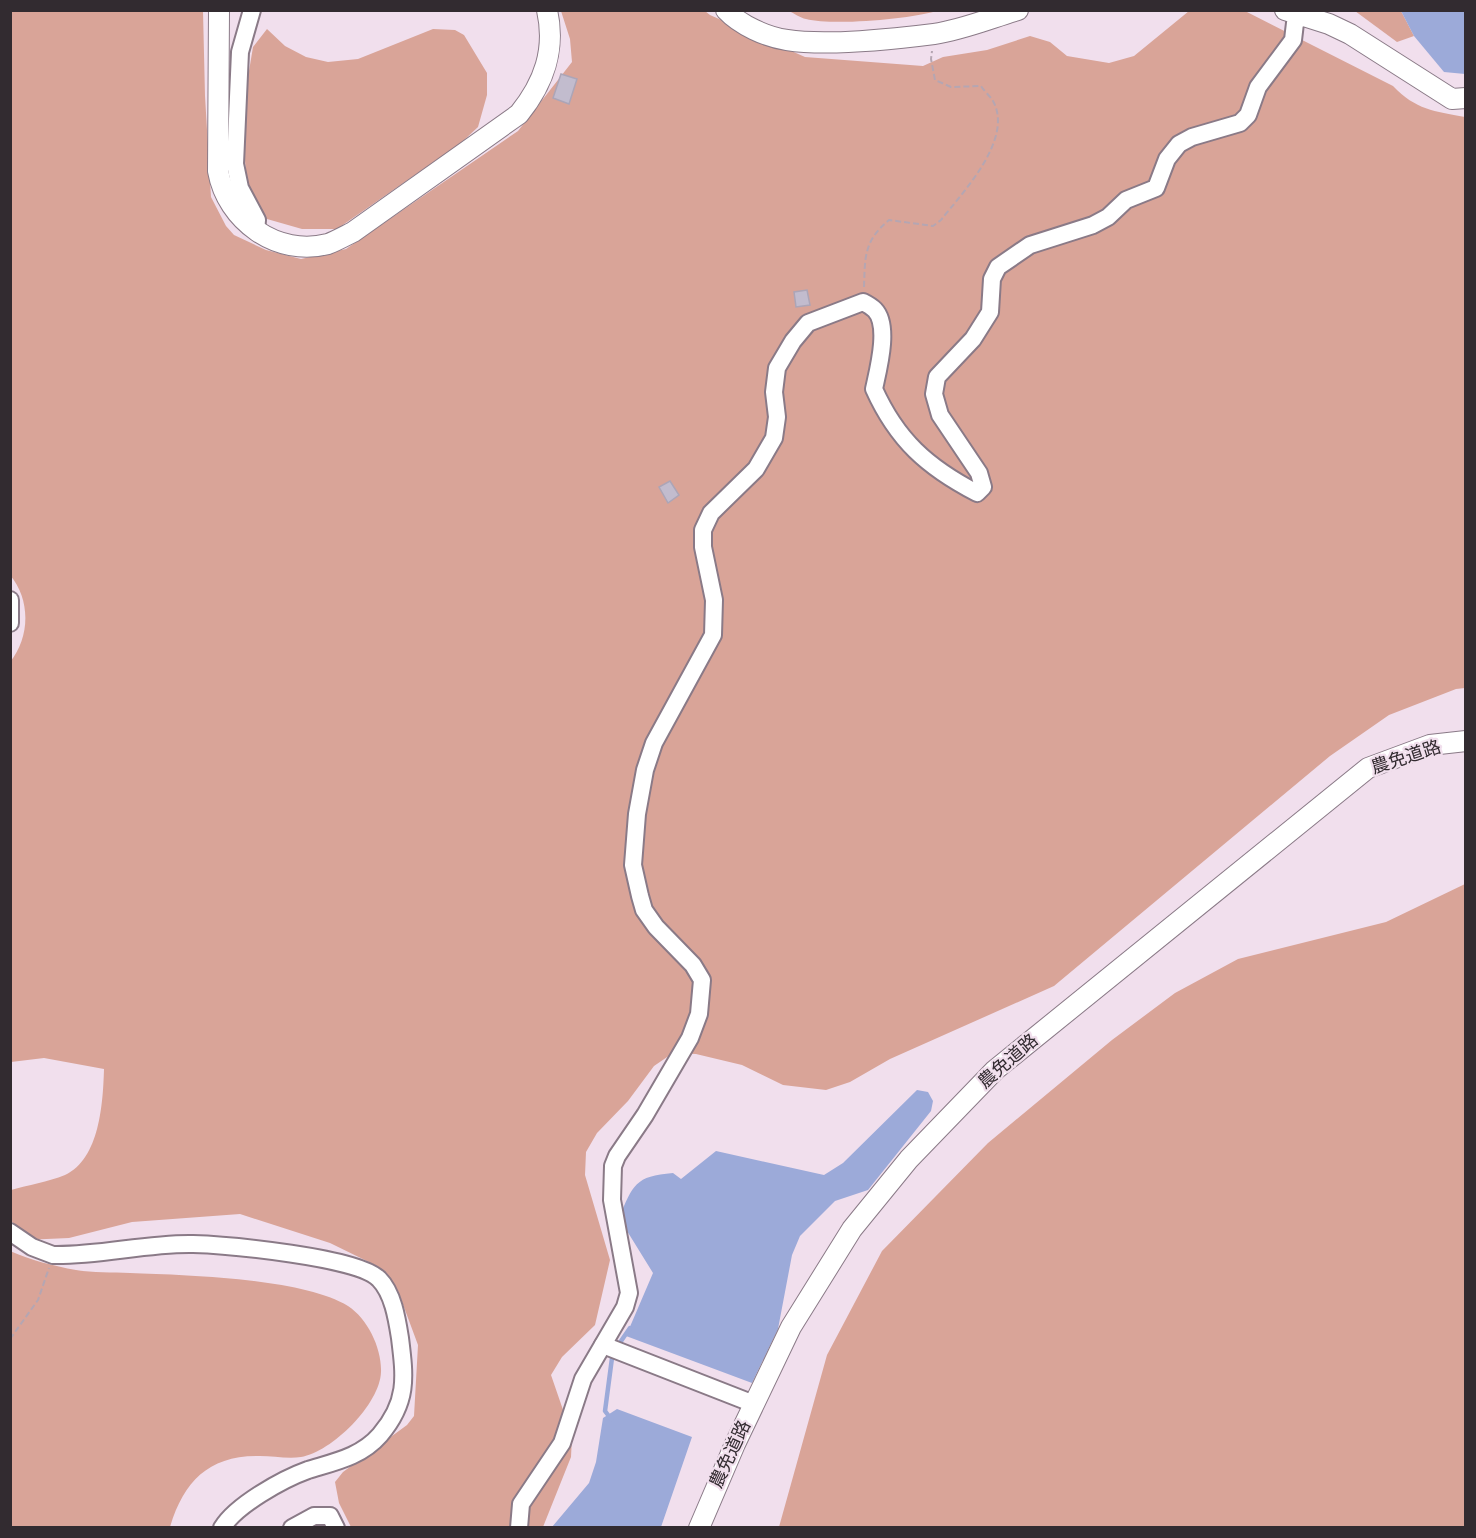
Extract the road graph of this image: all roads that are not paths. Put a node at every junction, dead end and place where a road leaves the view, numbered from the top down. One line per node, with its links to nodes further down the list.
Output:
1 (219, 10): 8 (street)
2 (252, 10): 8 (street)
3 (547, 10): 8 (street)
4 (726, 10): 5 (street)
5 (1018, 10)
6 (1293, 14): 7 (street); 13 (street)
7 (1466, 98)
8 (256, 231)
9 (10, 600): 10 (street)
10 (10, 622)
11 (1466, 741): 14 (street, 農免道路)
12 (10, 1232): 15 (street)
13 (603, 1345): 14 (street); 18 (street)
14 (754, 1404): 19 (street, 農免道路)
15 (222, 1527)
16 (292, 1527): 17 (street)
17 (336, 1527)
18 (519, 1527)
19 (699, 1527)

